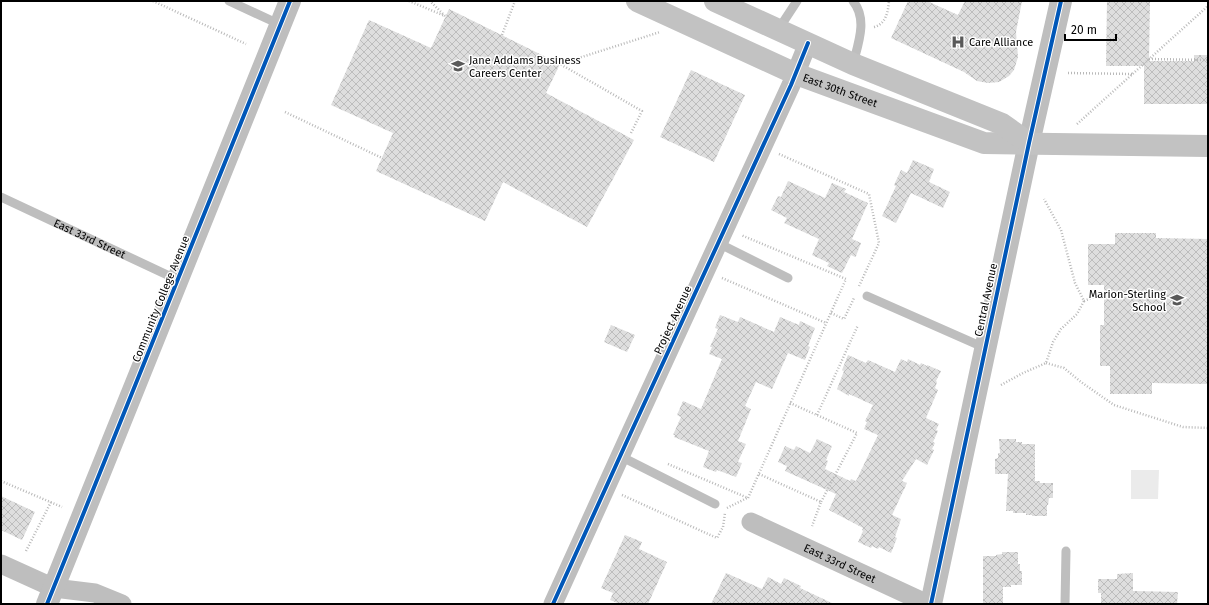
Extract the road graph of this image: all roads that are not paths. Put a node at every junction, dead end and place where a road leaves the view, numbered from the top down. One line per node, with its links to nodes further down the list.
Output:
1 (229, 1): 8 (lane)
2 (290, 1): 8 (street, Community College Avenue)
3 (637, 1): 12 (main road, East 30th Street)
4 (715, 1): 9 (main road)
5 (797, 1): 9 (lane)
6 (853, 1): 11 (lane)
7 (1061, 1): 13 (street, Central Avenue)
8 (281, 25): 18 (street, Community College Avenue)
9 (778, 30): 10 (main road)
10 (808, 43): 11 (main road); 12 (street, Project Avenue)
11 (853, 64): 13 (main road)
12 (796, 74): 13 (main road, East 30th Street); 16 (street, Project Avenue)
13 (1029, 143): 14 (main road, East 30th Street); 20 (street, Central Avenue)
14 (1208, 146)
15 (1, 197): 18 (lane, East 33rd Street)
16 (718, 244): 17 (lane); 21 (street, Project Avenue)
17 (788, 278)
18 (178, 280): 26 (street, Community College Avenue)
19 (867, 296): 20 (lane)
20 (985, 348): 30 (street, Central Avenue)
21 (620, 456): 22 (lane); 28 (street, Project Avenue)
22 (715, 504)
23 (751, 522): 29 (street, East 33rd Street)
24 (1066, 551): 31 (lane)
25 (1, 564): 26 (street)
26 (51, 596): 27 (street)
27 (122, 604)
28 (553, 604)
29 (928, 604)
30 (931, 604)
31 (1065, 604)

